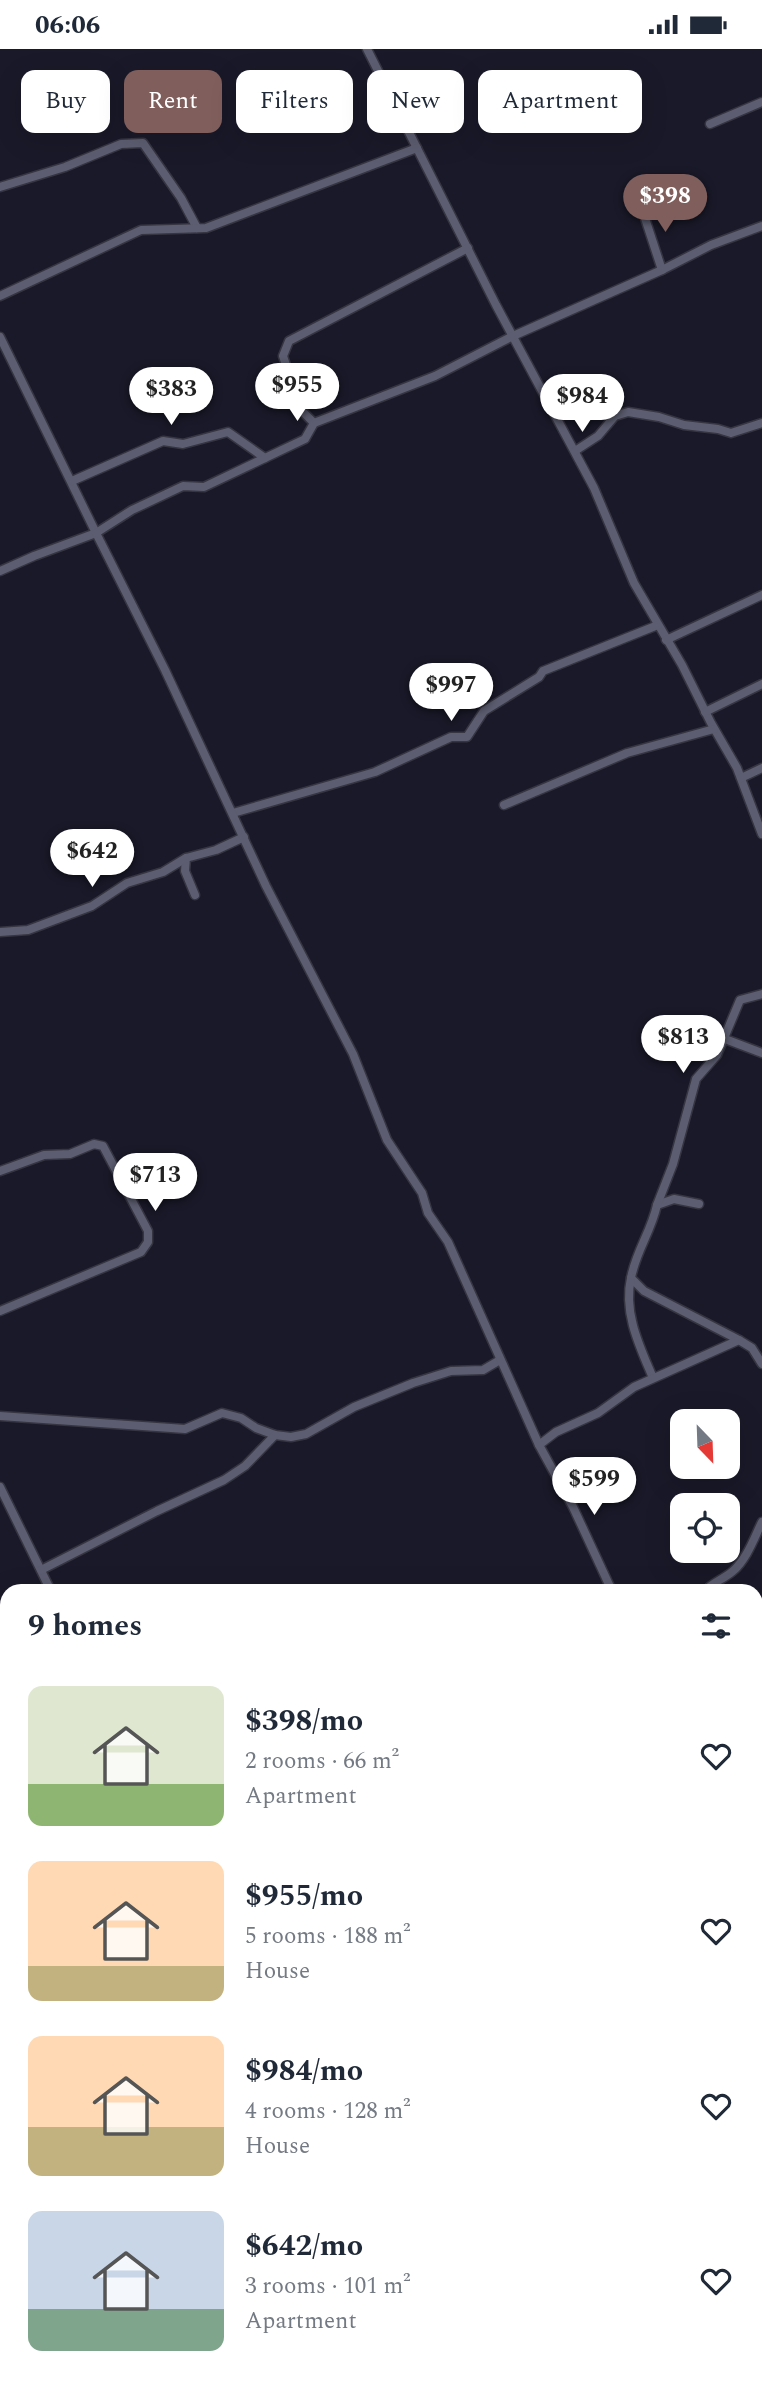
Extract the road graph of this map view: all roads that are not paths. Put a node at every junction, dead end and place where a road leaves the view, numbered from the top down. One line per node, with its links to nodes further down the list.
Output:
1 (367, 49): 4 (street)
2 (762, 102): 3 (street)
3 (710, 124)
4 (417, 148): 8 (street); 9 (street)
5 (0, 187): 8 (street)
6 (641, 207): 10 (street)
7 (762, 226): 10 (street)
8 (197, 228): 11 (street)
9 (468, 248): 12 (street); 14 (street)
10 (662, 270): 12 (street)
11 (0, 296)
12 (513, 336): 14 (street); 16 (street)
13 (0, 337): 18 (street)
14 (314, 423): 17 (street)
15 (762, 423): 16 (street)
16 (575, 451): 22 (street)
17 (265, 458): 18 (street); 19 (street)
18 (72, 481): 19 (street)
19 (96, 533): 20 (street); 30 (street)
20 (0, 571)
21 (762, 595): 23 (street)
22 (658, 625): 23 (street); 30 (street)
23 (666, 640): 25 (street)
24 (762, 684): 25 (street)
25 (705, 712): 26 (street)
26 (714, 729): 28 (street); 29 (street)
27 (762, 768): 28 (street)
28 (741, 778): 31 (street)
29 (504, 805)
30 (233, 813): 32 (street)
31 (762, 834)
32 (244, 837): 33 (street); 45 (street)
33 (186, 858): 34 (street); 35 (street)
34 (195, 895)
35 (0, 932)
36 (762, 994): 37 (street)
37 (725, 1039): 38 (street); 41 (street)
38 (762, 1053)
39 (0, 1171): 43 (street)
40 (699, 1203): 41 (street)
41 (657, 1205): 42 (street)
42 (631, 1278): 44 (street); 47 (street)
43 (0, 1311)
44 (739, 1340): 46 (street); 47 (street)
45 (500, 1360): 49 (street); 50 (street)
46 (762, 1364)
47 (653, 1378): 50 (street)
48 (0, 1416): 49 (street)
49 (275, 1435): 53 (street)
50 (539, 1445): 55 (street)
51 (0, 1487): 53 (street)
52 (762, 1522): 56 (street)
53 (41, 1570): 54 (street)
54 (48, 1584)
55 (609, 1584)
56 (711, 1584)

